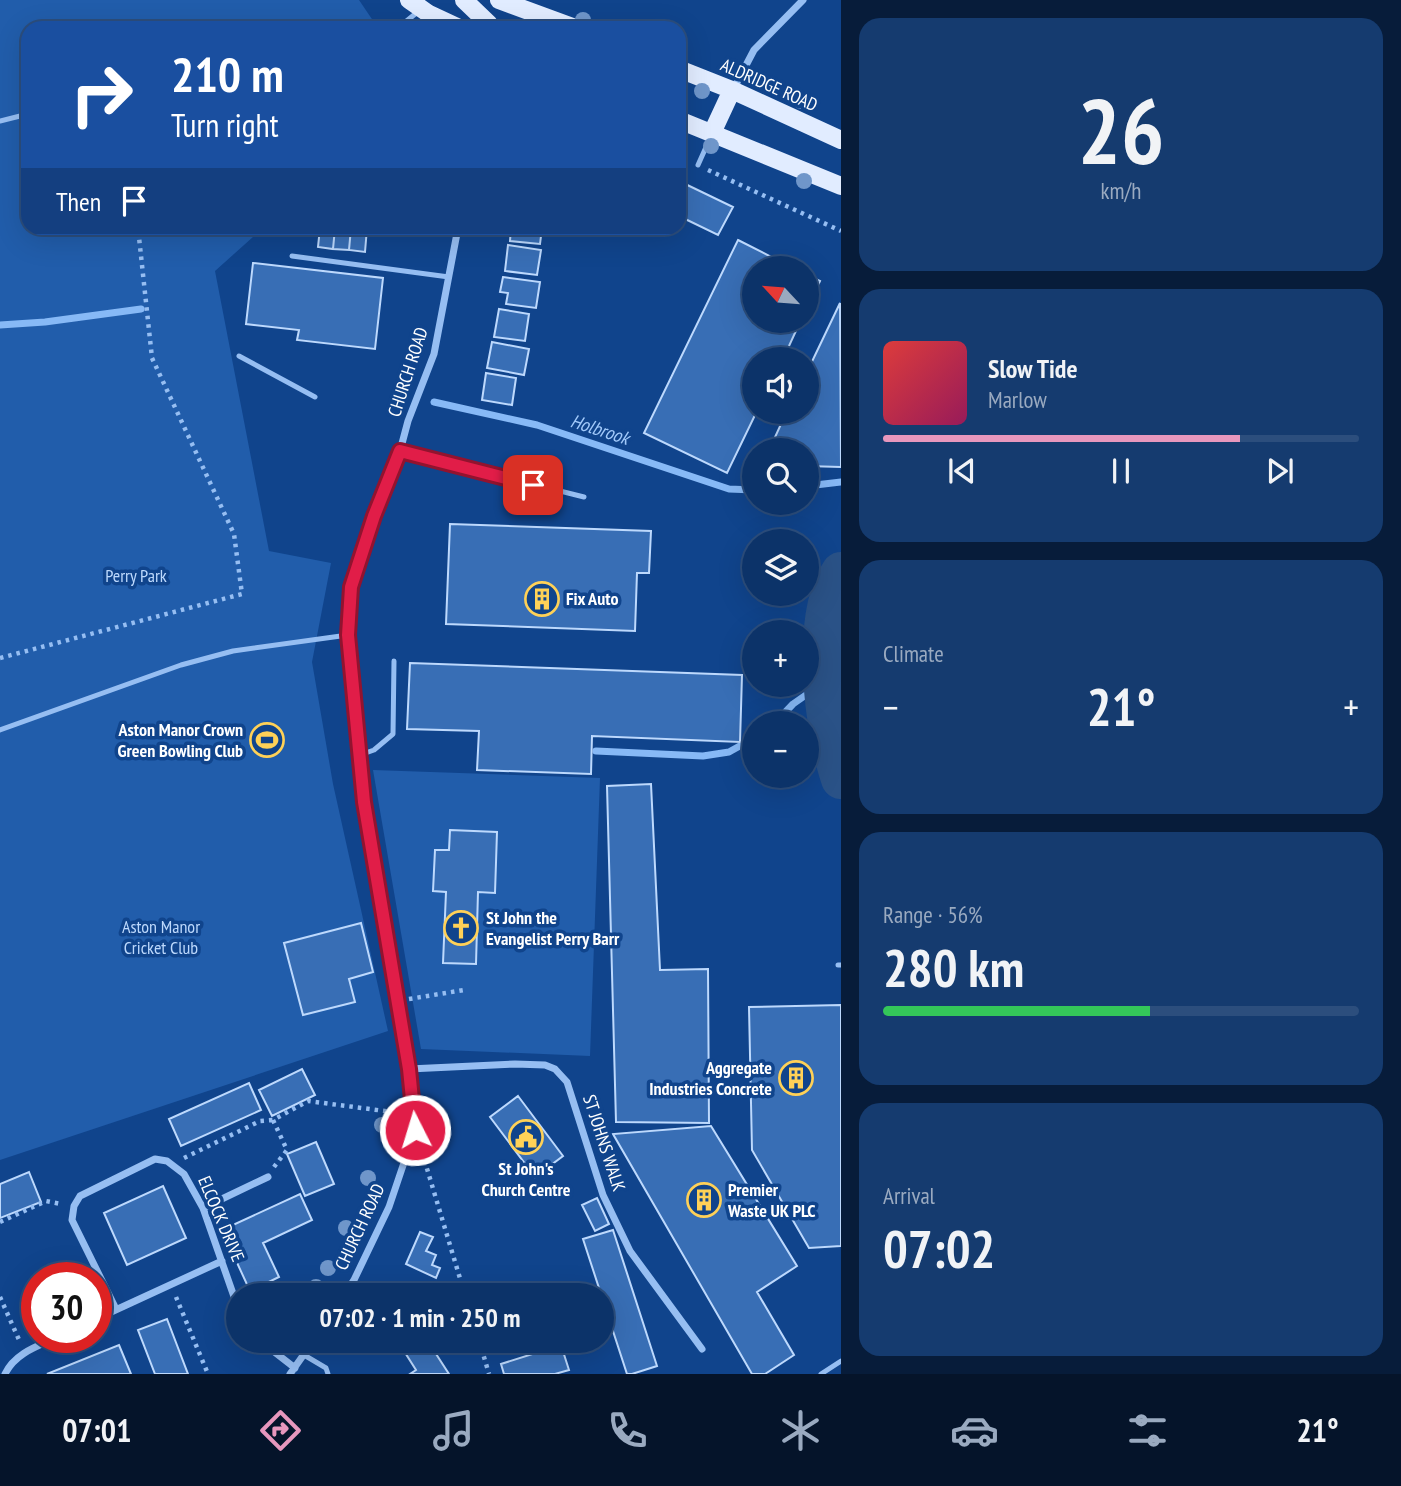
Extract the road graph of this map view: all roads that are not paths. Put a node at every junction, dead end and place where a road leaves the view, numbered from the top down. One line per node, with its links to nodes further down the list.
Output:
1 (464, 0): 8 (main road)
2 (499, 0): 9 (main road)
3 (803, 0): 11 (street)
4 (420, 8): 5 (lane); 6 (street); 7 (main road)
5 (406, 21)
6 (434, 21)
7 (445, 21)
8 (486, 21)
9 (556, 21)
10 (686, 72): 11 (main road, ALDRIDGE ROAD)
11 (732, 90): 15 (main road); 16 (main road, ALDRIDGE ROAD)
12 (21, 116): 13 (lane)
13 (0, 121)
14 (686, 123): 15 (main road)
15 (712, 133): 17 (lane); 18 (main road)
16 (841, 140)
17 (698, 165)
18 (841, 186)
19 (457, 235): 21 (street, CHURCH ROAD)
20 (292, 256): 21 (lane)
21 (449, 277): 24 (street, CHURCH ROAD)
22 (239, 356): 23 (lane)
23 (315, 397)
24 (400, 451): 25 (lane); 26 (street, CHURCH ROAD)
25 (584, 497)
26 (348, 635): 28 (lane); 29 (street, CHURCH ROAD)
27 (394, 662): 29 (lane)
28 (0, 730)
29 (360, 755): 30 (street, CHURCH ROAD)
30 (409, 1069): 35 (street, CHURCH ROAD); 38 (street, ST JOHNS WALK)
31 (268, 1177): 32 (street)
32 (203, 1208): 33 (street, ELCOCK DRIVE); 36 (street, ELCOCK DRIVE)
33 (222, 1261): 34 (street, ELCOCK DRIVE); 36 (street)
34 (229, 1283)
35 (352, 1283)
36 (116, 1310): 37 (street)
37 (112, 1312)
38 (702, 1349)
39 (24, 1353): 44 (street)
40 (273, 1353): 43 (street)
41 (304, 1355): 43 (street); 45 (lane)
42 (841, 1361): 46 (lane)
43 (293, 1371)
44 (5, 1374)
45 (328, 1374)
46 (821, 1374)

